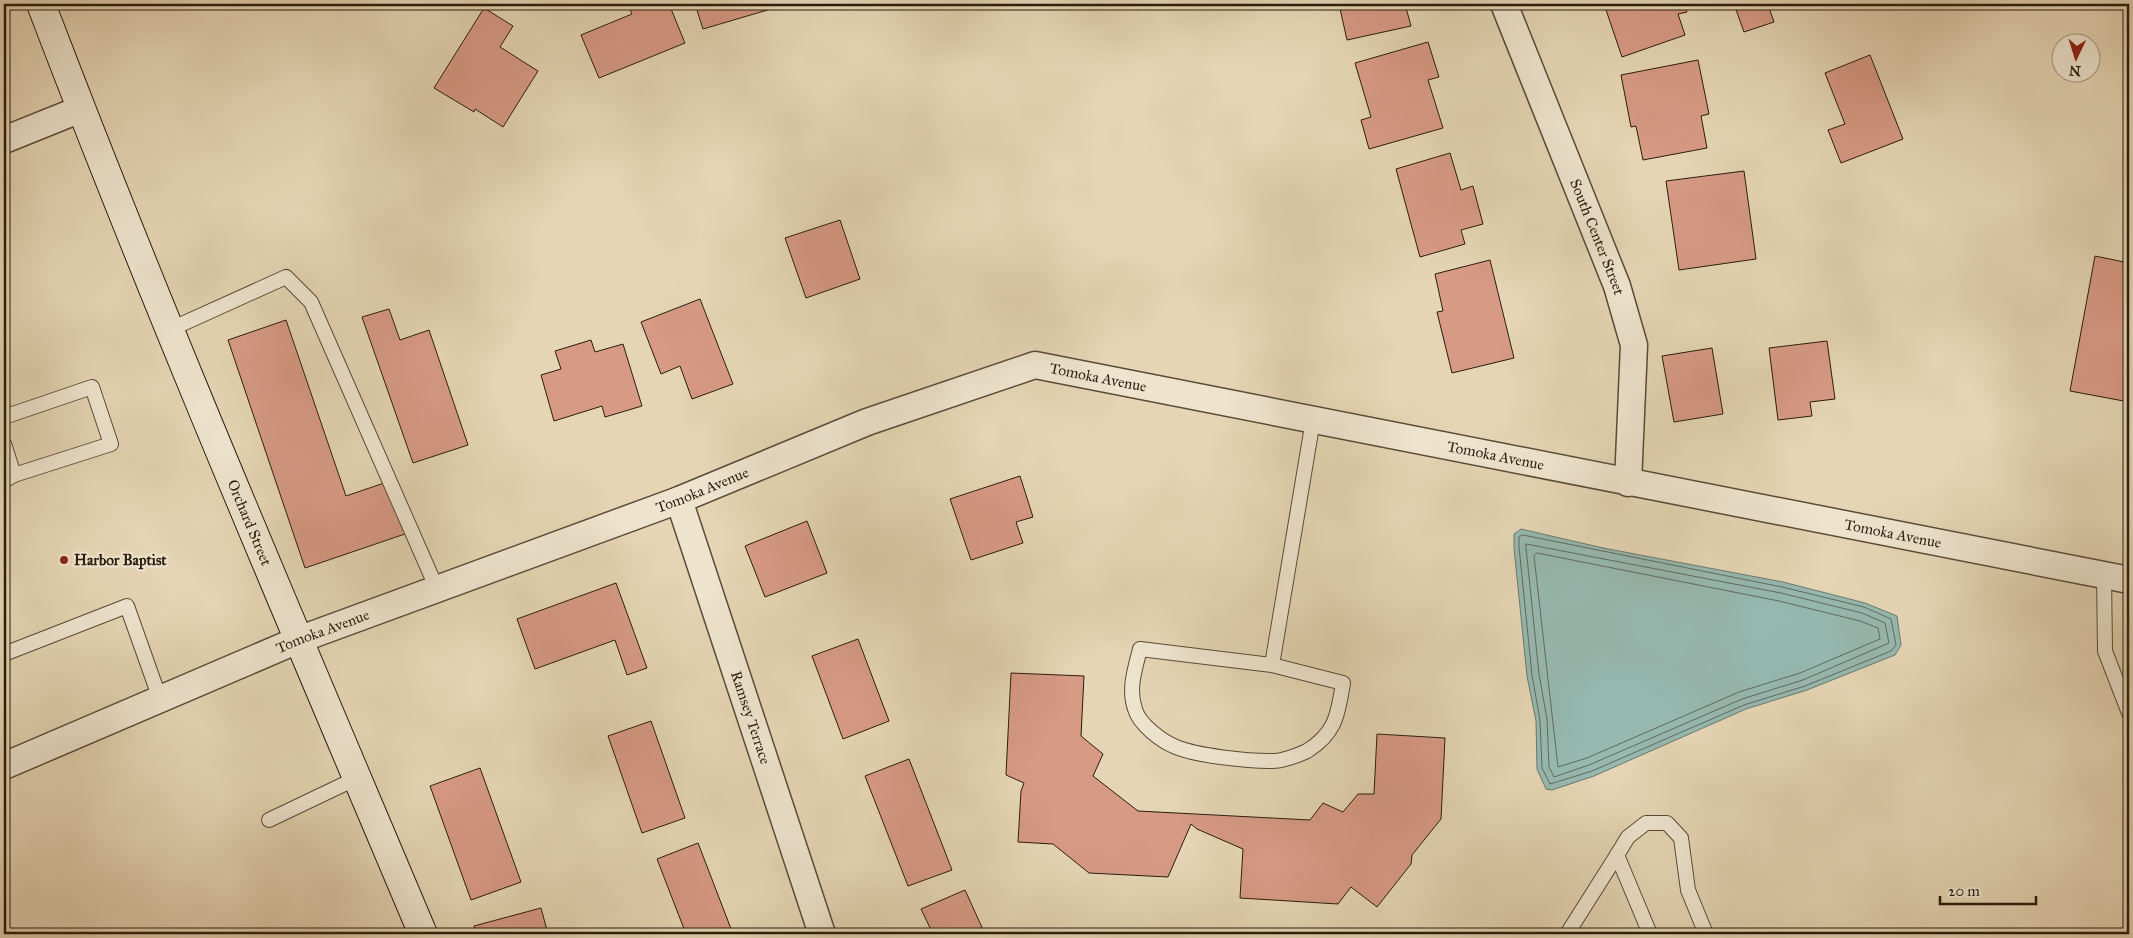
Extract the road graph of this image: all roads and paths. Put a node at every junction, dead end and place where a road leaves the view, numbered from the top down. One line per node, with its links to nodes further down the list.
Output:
1 (41, 4): 3 (street, Orchard Street)
2 (1504, 4): 10 (street, South Center Street)
3 (81, 110): 4 (street); 5 (street, Orchard Street)
4 (4, 140)
5 (171, 328): 14 (lane); 15 (street, Orchard Street)
6 (4, 417): 9 (lane)
7 (1313, 420): 10 (street, Tomoka Avenue); 11 (street, Tomoka Avenue); 17 (lane)
8 (4, 444): 9 (lane)
9 (9, 478)
10 (1628, 483): 12 (street, Tomoka Avenue)
11 (679, 500): 14 (street, Tomoka Avenue); 25 (street, Ramsey Terrace)
12 (2104, 575): 13 (street, Tomoka Avenue); 19 (lane)
13 (2129, 580)
14 (437, 589): 15 (street, Tomoka Avenue)
15 (298, 640): 18 (street, Tomoka Avenue); 21 (street, Orchard Street)
16 (4, 654): 18 (lane)
17 (1272, 665): 17 (lane)
18 (160, 699): 20 (street, Tomoka Avenue)
19 (2129, 713)
20 (4, 766)
21 (357, 778): 22 (lane); 24 (street, Orchard Street)
22 (269, 820)
23 (1617, 855): 26 (lane); 27 (lane); 28 (lane)
24 (423, 934)
25 (822, 934)
26 (1568, 934)
27 (1650, 934)
28 (1706, 934)

